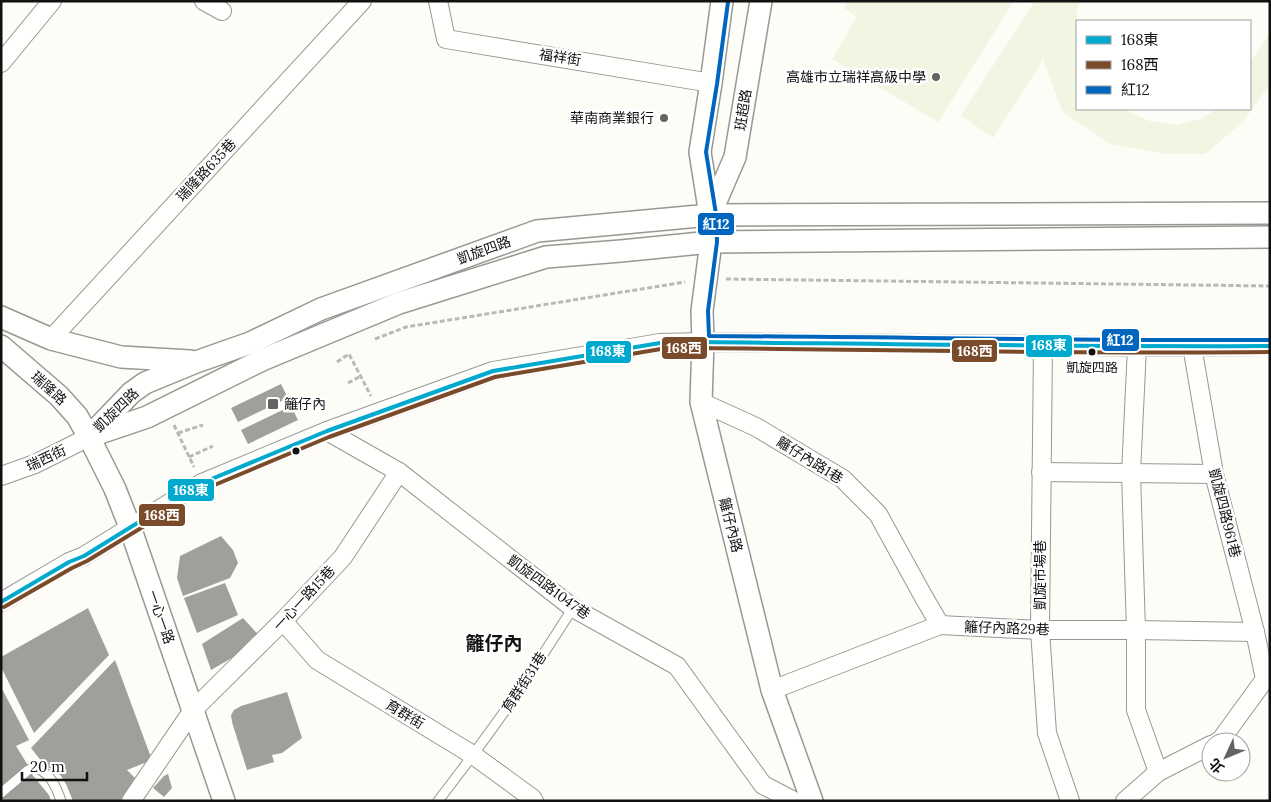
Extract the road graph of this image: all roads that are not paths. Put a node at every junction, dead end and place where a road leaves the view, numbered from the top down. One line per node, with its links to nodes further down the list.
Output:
1 (52, 1): 8 (street)
2 (204, 1): 7 (street)
3 (362, 1): 15 (street, 瑞隆路635巷)
4 (438, 1): 9 (street, 福祥街)
5 (722, 1): 9 (street, 班超路)
6 (761, 1): 11 (street, 班超路)
7 (222, 11)
8 (1, 63)
9 (711, 83): 11 (street, 班超路)
10 (1270, 213): 11 (street, 凱旋四路)
11 (710, 215): 13 (street, 班超路); 22 (street, 凱旋四路)
12 (1270, 237): 13 (street, 凱旋四路)
13 (711, 242): 16 (street, 籬仔內路); 25 (street, 凱旋四路)
14 (1, 316): 15 (street)
15 (50, 339): 22 (street)
16 (703, 342): 17 (street); 23 (street, 籬仔內路); 24 (street)
17 (1043, 345): 21 (street); 27 (street, 凱旋市場巷)
18 (1, 346): 25 (street, 瑞隆路)
19 (1192, 346): 20 (street); 21 (street); 29 (street, 凱旋四路961巷)
20 (1270, 346)
21 (1137, 347): 28 (street)
22 (196, 362): 25 (street, 凱旋四路)
23 (701, 402): 35 (street, 籬仔內路1巷); 40 (street, 籬仔內路)
24 (327, 432): 26 (street, 凱旋四路1047巷); 31 (street)
25 (89, 437): 30 (street, 瑞西街); 31 (street, 一心一路)
26 (399, 472): 33 (street, 凱旋四路1047巷); 34 (street, 一心一路15巷)
27 (1041, 472): 28 (street); 36 (street, 凱旋市場巷)
28 (1131, 473): 29 (street); 37 (street)
29 (1214, 474): 38 (street, 凱旋四路961巷)
30 (1, 476)
31 (130, 527): 32 (street); 41 (street, 一心一路)
32 (1, 602)
33 (573, 608): 44 (lane, 育群街31巷); 52 (street, 凱旋四路1047巷)
34 (283, 621): 41 (street, 一心一路15巷); 44 (street, 育群街)
35 (940, 625): 36 (street, 籬仔內路29巷); 40 (street, 籬仔內路29巷)
36 (1040, 630): 37 (street, 籬仔內路29巷); 54 (street, 凱旋市場巷)
37 (1136, 630): 38 (street, 籬仔內路29巷); 45 (street)
38 (1255, 632): 39 (street, 凱旋四路961巷)
39 (1267, 679): 42 (street)
40 (772, 690): 53 (street, 籬仔內路)
41 (193, 710): 48 (street, 一心一路15巷); 49 (street, 一心一路)
42 (1226, 732)
43 (1201, 750): 45 (street)
44 (473, 756): 50 (lane, 育群街31巷); 51 (street, 育群街)
45 (1158, 772): 55 (street)
46 (1, 793): 47 (lane)
47 (61, 801)
48 (131, 801)
49 (224, 801)
50 (438, 801)
51 (534, 801)
52 (794, 801)
53 (812, 801)
54 (1070, 801)
55 (1125, 801)

